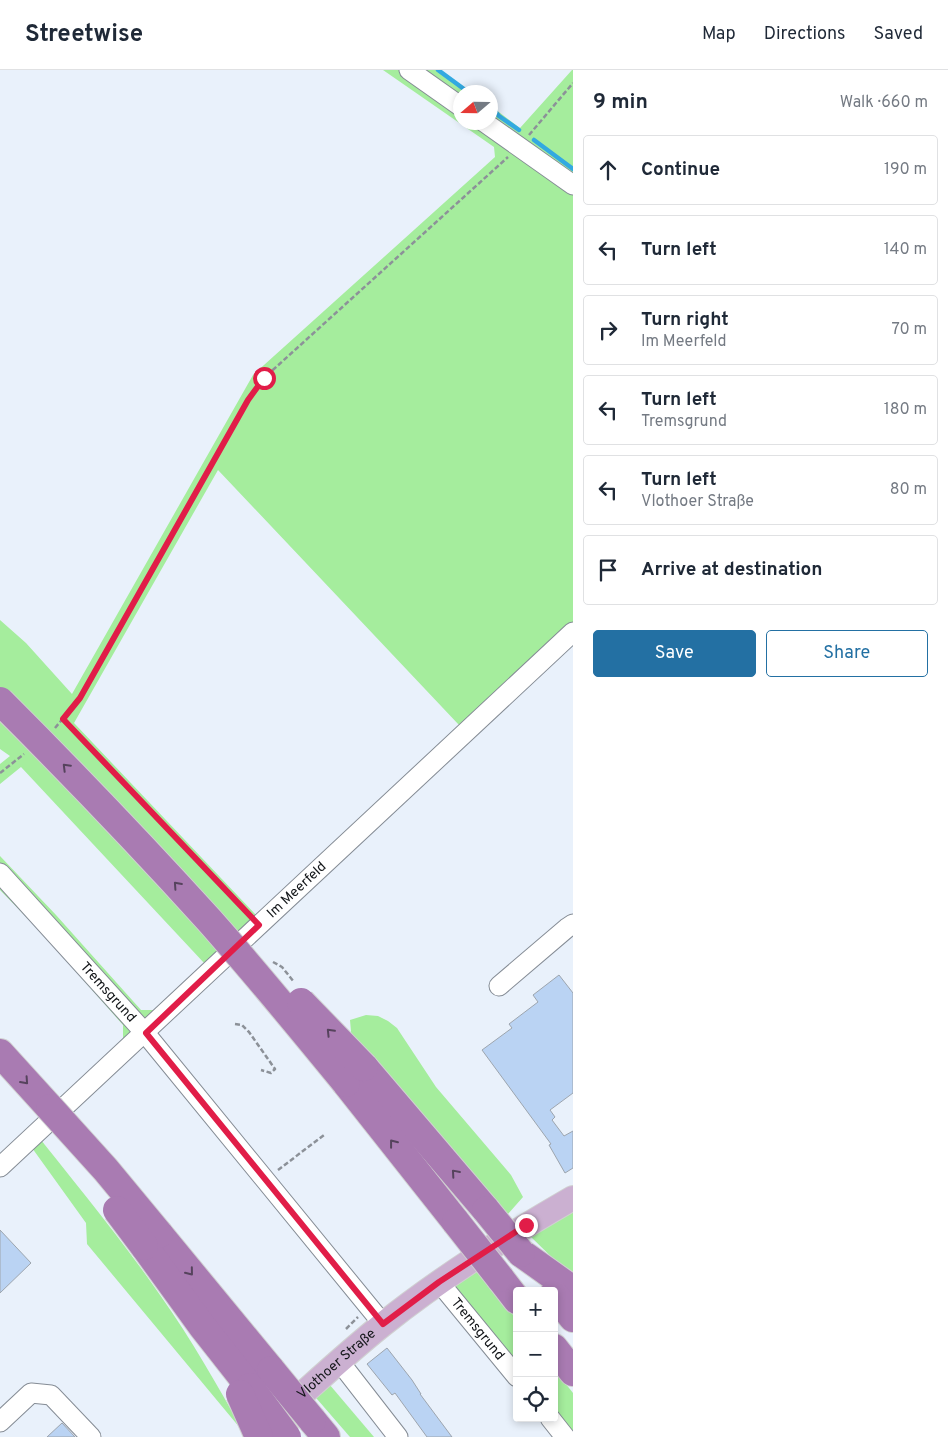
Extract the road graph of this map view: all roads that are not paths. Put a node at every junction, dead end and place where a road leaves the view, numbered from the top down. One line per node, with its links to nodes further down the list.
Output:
1 (409, 70): 2 (street)
2 (453, 101)
3 (495, 130): 4 (street)
4 (573, 185)
5 (573, 632): 10 (street, Im Meerfeld)
6 (0, 701): 12 (highway, one-way to 6, bridge)
7 (0, 873): 10 (street, Tremsgrund)
8 (573, 924): 9 (street)
9 (498, 986)
10 (146, 1033): 13 (street, Im Meerfeld); 23 (street, Tremsgrund)
11 (0, 1053): 15 (highway, one-way to 15, bridge)
12 (355, 1075): 16 (highway, one-way to 12, bridge); 20 (highway, one-way to 12, bridge)
13 (0, 1168)
14 (573, 1198): 17 (main road, Vlothoer Straße)
15 (152, 1240): 28 (highway); 31 (highway, one-way to 31, bridge)
16 (521, 1253): 18 (highway); 19 (highway)
17 (439, 1282): 23 (main road, Vlothoer Straße); 26 (street, Tremsgrund)
18 (548, 1287)
19 (573, 1290)
20 (513, 1295)
21 (558, 1299): 22 (highway)
22 (573, 1318)
23 (383, 1324): 25 (main road, Vlothoer Straße)
24 (558, 1353): 27 (highway)
25 (340, 1361): 33 (main road, Vlothoer Straße); 36 (street)
26 (513, 1372)
27 (573, 1372)
28 (245, 1390): 34 (highway, bridge); 35 (highway, bridge)
29 (0, 1422): 32 (street)
30 (553, 1422): 37 (street)
31 (319, 1429)
32 (91, 1437)
33 (254, 1437)
34 (259, 1437)
35 (287, 1437)
36 (398, 1437)
37 (566, 1437)

